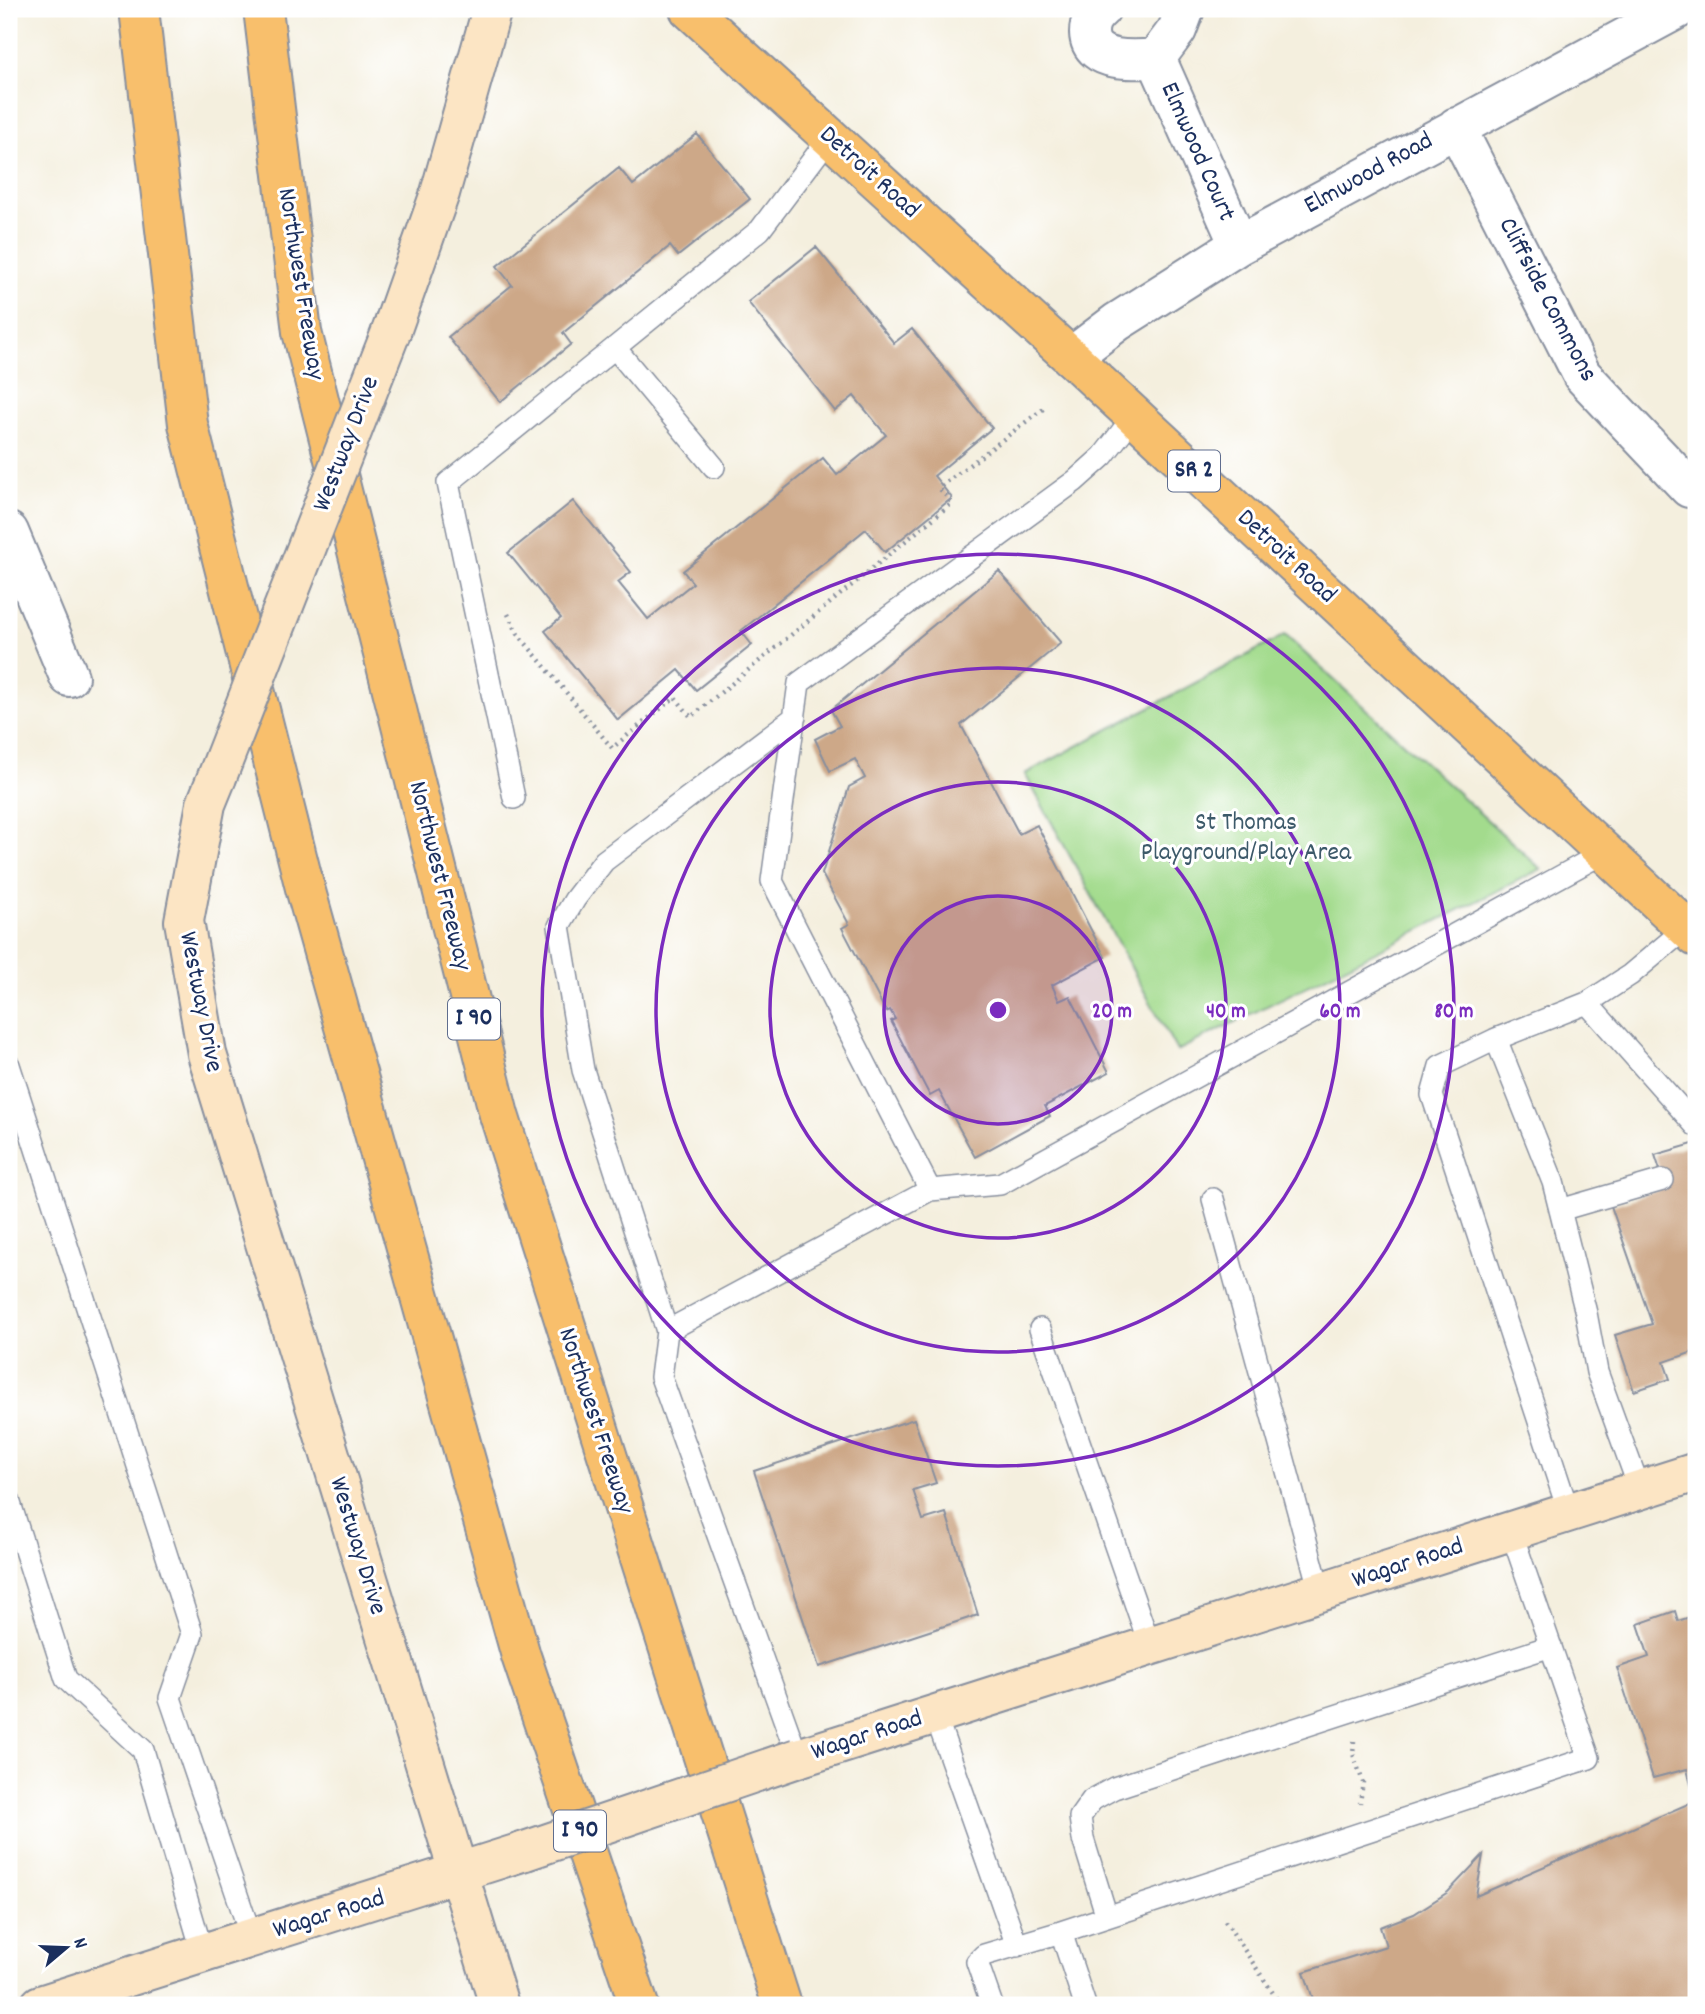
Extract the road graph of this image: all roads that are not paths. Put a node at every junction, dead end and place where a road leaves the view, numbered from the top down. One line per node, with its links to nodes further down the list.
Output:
1 (139, 9): 51 (main road, I 90)
2 (263, 9): 52 (main road, Northwest Freeway / I 90)
3 (492, 9): 43 (main road, Westway Drive, bridge)
4 (689, 9): 10 (main road, Detroit Road / SR 2)
5 (1101, 9): 8 (street, Elmwood Court)
6 (1185, 9): 8 (street, Elmwood Court)
7 (1678, 9): 9 (street, Elmwood Road)
8 (1156, 58): 11 (street, Elmwood Court)
9 (1456, 127): 11 (street, Elmwood Road); 16 (street, Cliffside Commons)
10 (830, 137): 12 (lane); 13 (main road, Detroit Road / SR 2)
11 (1239, 245): 13 (street, Elmwood Road)
12 (615, 348): 15 (lane); 20 (lane)
13 (1071, 357): 14 (main road, Detroit Road / SR 2)
14 (1134, 416): 19 (lane); 21 (main road, Detroit Road / SR 2)
15 (714, 467)
16 (1689, 488)
17 (9, 531): 18 (street)
18 (69, 677)
19 (795, 717): 28 (lane); 32 (lane)
20 (514, 798)
21 (1605, 852): 22 (main road, Detroit Road / SR 2); 28 (lane)
22 (1691, 932): 23 (lane)
23 (1587, 1003): 24 (lane); 26 (lane)
24 (1496, 1039): 30 (lane); 36 (lane)
25 (9, 1065): 46 (lane)
26 (1696, 1126)
27 (1663, 1180): 30 (lane)
28 (930, 1190): 32 (lane)
29 (1213, 1199): 38 (lane)
30 (1560, 1210): 34 (lane)
31 (1040, 1329): 39 (lane)
32 (667, 1331): 42 (lane)
33 (1696, 1472): 34 (main road, Wagar Road)
34 (1640, 1490): 36 (main road, Wagar Road)
35 (9, 1500): 48 (lane)
36 (1569, 1513): 37 (main road, Wagar Road)
37 (1511, 1531): 38 (main road, Wagar Road); 40 (lane)
38 (1320, 1592): 39 (main road, Wagar Road)
39 (1150, 1646): 41 (main road, Wagar Road)
40 (1551, 1646): 44 (lane); 44 (lane)
41 (935, 1714): 42 (main road, Wagar Road); 47 (lane)
42 (798, 1758): 43 (main road, Wagar Road, bridge)
43 (458, 1875): 46 (main road, Wagar Road); 50 (main road, Westway Drive)
44 (1107, 1917): 45 (lane)
45 (1061, 1932): 47 (lane); 54 (lane)
46 (252, 1939): 48 (main road, Wagar Road)
47 (1017, 1946): 53 (lane)
48 (204, 1954): 49 (main road, Wagar Road)
49 (40, 2005)
50 (499, 2005)
51 (639, 2005)
52 (782, 2005)
53 (992, 2005)
54 (1085, 2005)

